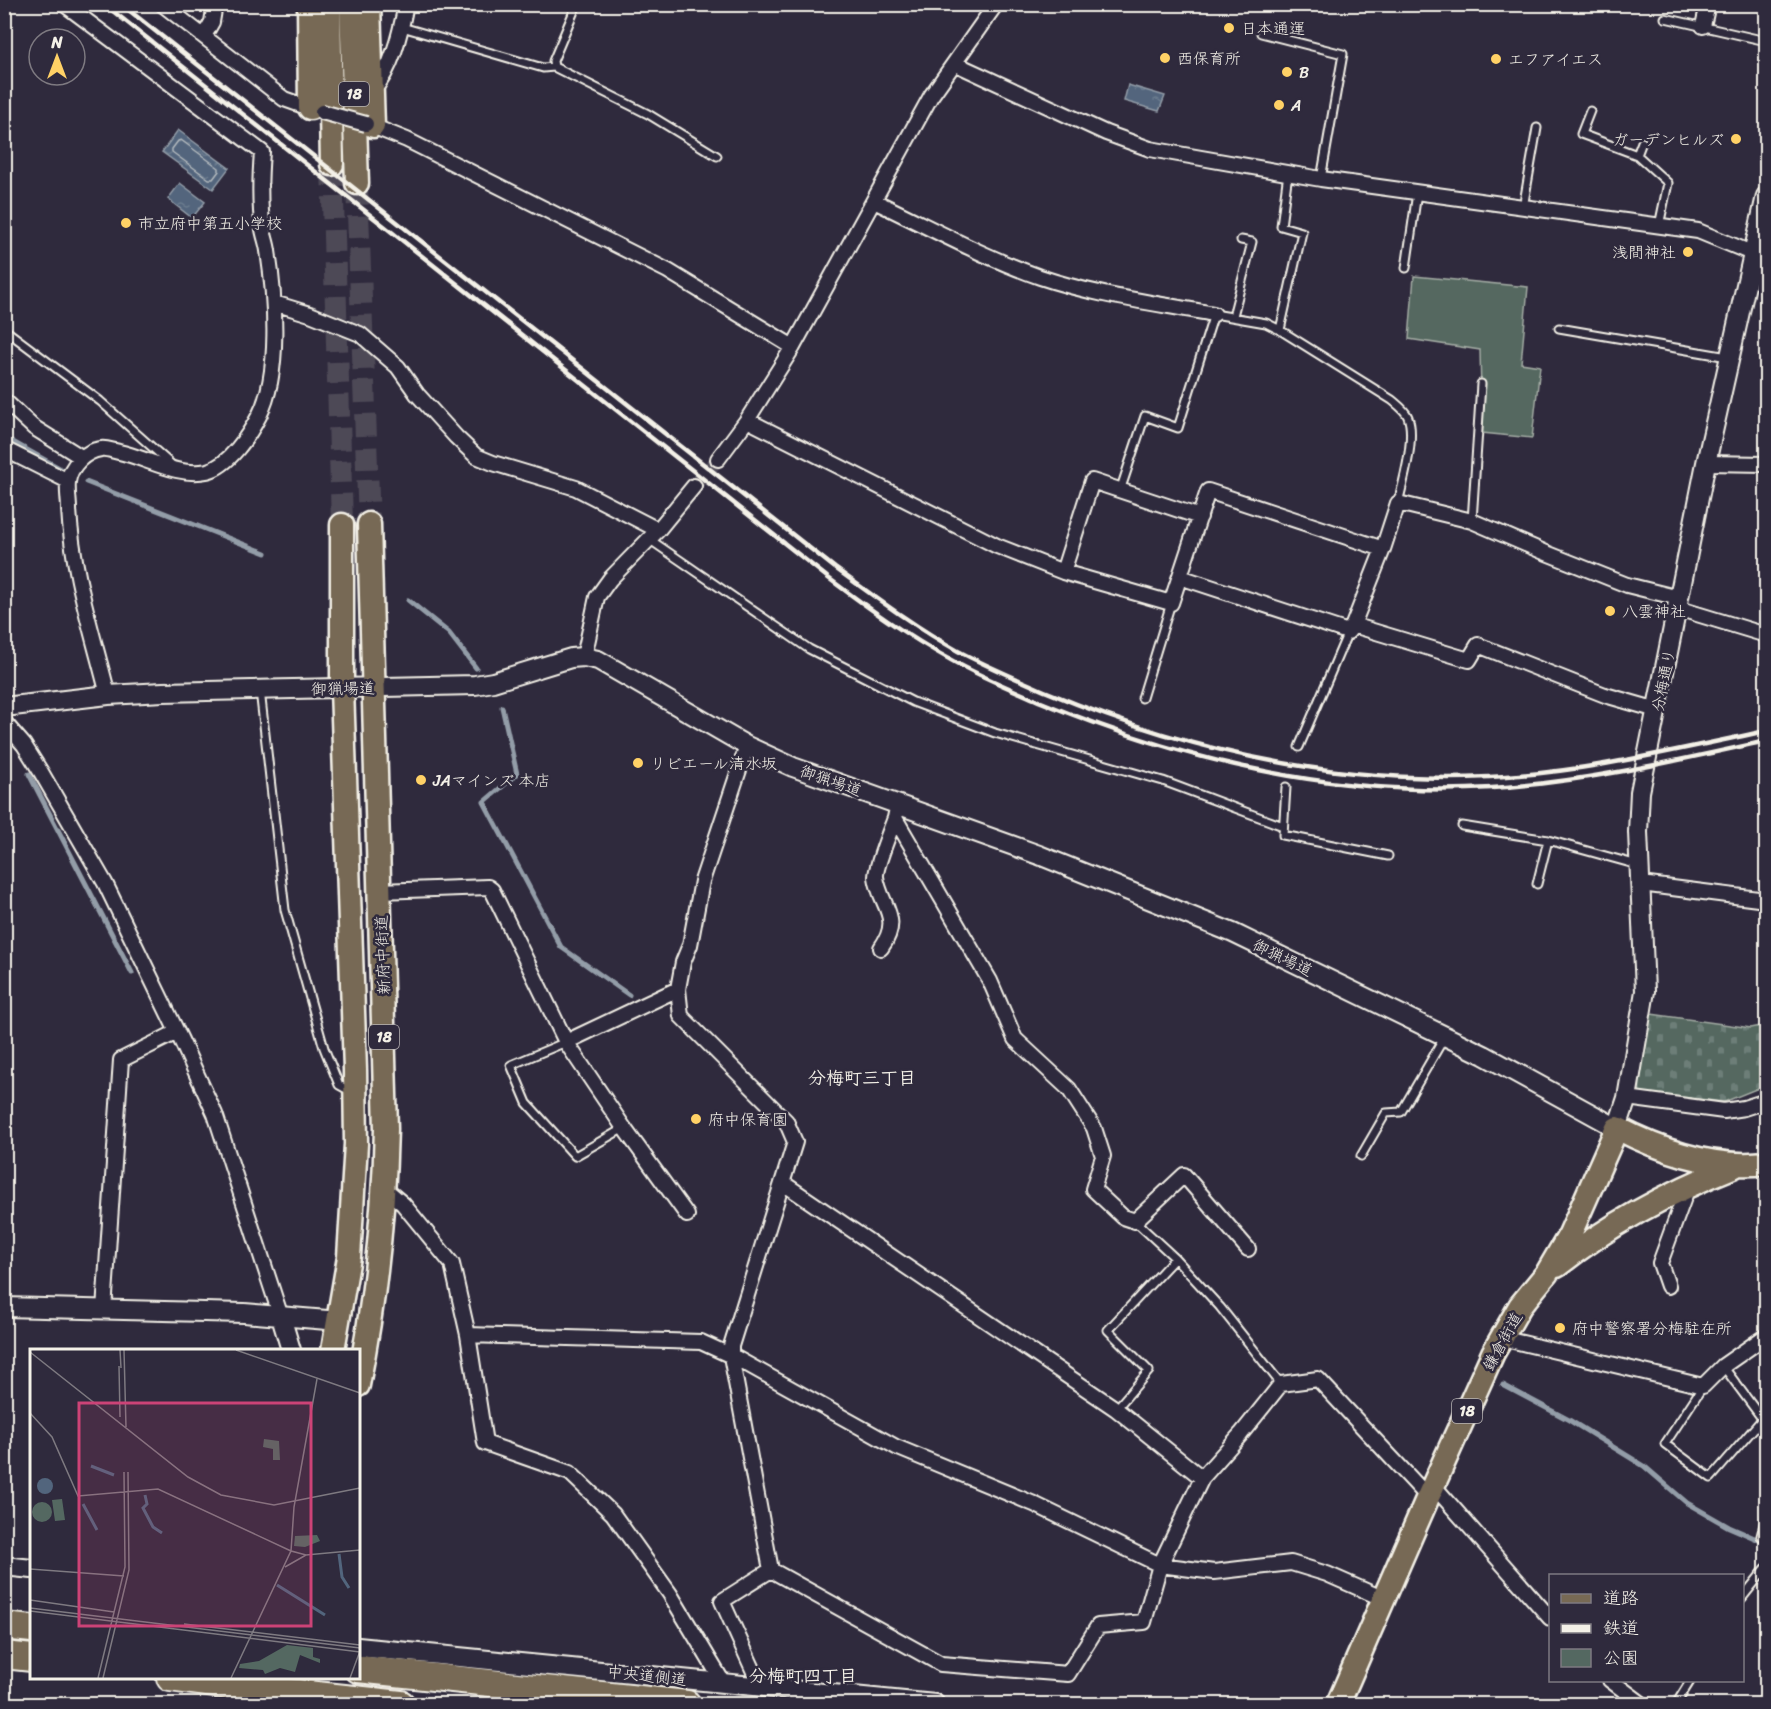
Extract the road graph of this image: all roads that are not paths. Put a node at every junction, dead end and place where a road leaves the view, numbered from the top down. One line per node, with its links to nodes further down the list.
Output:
1 (64, 4): 41 (street)
2 (162, 4): 16 (street)
3 (215, 4): 16 (street)
4 (309, 4): 21 (main road)
5 (329, 4): 28 (main road, 18)
6 (351, 4): 31 (main road, 18)
7 (369, 4): 20 (main road)
8 (406, 4): 14 (street)
9 (577, 4): 19 (lane)
10 (996, 4): 18 (street)
11 (1708, 4): 13 (street)
12 (1665, 18): 13 (lane)
13 (1702, 26): 17 (lane)
14 (402, 27): 19 (lane); 20 (street)
15 (1261, 33): 30 (lane)
16 (204, 36): 21 (street)
17 (1767, 41)
18 (956, 64): 29 (street); 34 (street)
19 (554, 67): 26 (lane)
20 (372, 92): 23 (main road)
21 (316, 110): 23 (street, bridge)
22 (1590, 111): 27 (lane)
23 (369, 125): 47 (street)
24 (1537, 128): 35 (lane)
25 (1642, 142): 27 (lane)
26 (717, 156)
27 (1637, 156): 37 (lane)
28 (332, 164)
29 (1288, 173): 30 (street); 46 (lane)
30 (1320, 179): 32 (street)
31 (357, 183)
32 (1417, 193): 35 (street); 40 (lane)
33 (1767, 196): 36 (street, 分梅通り)
34 (874, 201): 42 (street); 47 (street)
35 (1523, 208): 37 (street)
36 (1764, 223): 39 (street, 分梅通り)
37 (1659, 226): 39 (street)
38 (1241, 240): 43 (lane)
39 (1754, 254): 48 (street, 分梅通り)
40 (1406, 268)
41 (274, 303): 57 (street); 66 (street)
42 (1214, 314): 43 (lane); 60 (lane)
43 (1233, 316): 46 (lane)
44 (1559, 328): 48 (lane)
45 (4, 329): 57 (lane)
46 (1281, 330): 61 (lane)
47 (793, 346): 51 (street)
48 (1729, 357): 55 (street, 分梅通り)
49 (1481, 384): 63 (lane)
50 (4, 400): 53 (street)
51 (747, 420): 54 (street); 68 (street)
52 (4, 448): 58 (street)
53 (81, 457): 57 (street); 58 (street)
54 (718, 459)
55 (1706, 463): 56 (street); 71 (street, 分梅通り)
56 (1767, 464)
57 (178, 470)
58 (68, 481): 78 (street)
59 (694, 486): 66 (street)
60 (1120, 490): 62 (street); 68 (street)
61 (1398, 503): 63 (street); 67 (street)
62 (1200, 517): 67 (street); 69 (street)
63 (1472, 521): 71 (street)
64 (369, 524): 75 (main road, 新府中街道 / 18)
65 (342, 525): 76 (main road, 新府中街道 / 18)
66 (654, 535): 74 (street); 87 (lane)
67 (1383, 549): 72 (street)
68 (1063, 572): 70 (street)
69 (1180, 577): 70 (street); 72 (street)
70 (1171, 603): 79 (lane)
71 (1678, 603): 73 (street); 81 (street, 分梅通り)
72 (1350, 628): 81 (street); 84 (lane)
73 (1767, 635)
74 (584, 657): 75 (street, 御猟場道); 83 (street, 御猟場道)
75 (375, 687): 76 (street, 御猟場道); 94 (main road, 新府中街道 / 18)
76 (342, 688): 77 (street, 御猟場道); 101 (main road, 新府中街道 / 18)
77 (260, 690): 78 (street, 御猟場道); 101 (lane)
78 (108, 695): 80 (street, 御猟場道)
79 (1142, 698)
80 (4, 707)
81 (1658, 710): 91 (street, 分梅通り)
82 (4, 722): 98 (street)
83 (747, 746): 86 (street, 御猟場道); 97 (street)
84 (1299, 747)
85 (1286, 787): 87 (lane)
86 (897, 811): 96 (street); 99 (street, 御猟場道); 113 (street)
87 (1283, 826): 90 (lane)
88 (1462, 826): 89 (lane)
89 (1548, 840): 91 (lane); 92 (lane)
90 (1388, 856)
91 (1639, 865): 93 (street, 分梅通り)
92 (1537, 884)
93 (1641, 884): 95 (street); 102 (street, 分梅通り)
94 (380, 891): 100 (street); 111 (main road, 新府中街道 / 18)
95 (1767, 900)
96 (881, 948)
97 (678, 990): 100 (street); 109 (street)
98 (177, 1032): 119 (street); 120 (street)
99 (1445, 1035): 105 (street, 御猟場道); 106 (lane)
100 (566, 1042): 104 (street); 104 (lane)
101 (356, 1093): 121 (main road, 新府中街道 / 18)
102 (1627, 1098): 103 (street); 105 (street, 分梅通り)
103 (1767, 1101)
104 (624, 1128): 112 (street)
105 (1617, 1128): 108 (main road, 18); 116 (main road, 鎌倉街道 / 18)
106 (1361, 1156)
107 (1767, 1163): 108 (main road, 18)
108 (1736, 1166): 110 (main road, 18)
109 (783, 1183): 127 (street); 132 (street)
110 (1689, 1185): 116 (main road, 18); 117 (street)
111 (384, 1188): 122 (street); 129 (main road, 新府中街道 / 18)
112 (687, 1215)
113 (1135, 1221): 114 (street); 115 (lane)
114 (1248, 1249)
115 (1175, 1258): 130 (lane); 132 (lane)
116 (1547, 1273): 124 (main road, 鎌倉街道 / 18)
117 (1668, 1286)
118 (4, 1307): 119 (street)
119 (104, 1310): 120 (street)
120 (280, 1317): 121 (street); 125 (street)
121 (339, 1321): 126 (main road, 新府中街道 / 18)
122 (468, 1335): 127 (street); 157 (street)
123 (1767, 1336): 128 (street)
124 (1501, 1338): 131 (street); 135 (main road, 鎌倉街道 / 18)
125 (291, 1349)
126 (333, 1349)
127 (731, 1356): 138 (street); 142 (street)
128 (1723, 1366): 131 (street); 133 (lane)
129 (360, 1373)
130 (1281, 1384): 134 (street); 135 (street)
131 (1703, 1386): 133 (lane)
132 (1116, 1409): 134 (street)
133 (1765, 1421)
134 (1202, 1478): 138 (street)
135 (1430, 1491): 144 (main road, 鎌倉街道 / 18); 145 (street)
136 (1767, 1516): 137 (lane)
137 (1767, 1539)
138 (1160, 1565): 142 (street); 144 (street)
139 (4, 1566): 141 (street)
140 (1767, 1568): 143 (lane)
141 (30, 1569)
142 (771, 1570): 158 (street)
143 (1744, 1597)
144 (1384, 1599): 164 (main road, 鎌倉街道 / 18)
145 (1549, 1616)
146 (4, 1626): 147 (highway)
147 (30, 1629)
148 (360, 1647): 157 (street, 中央道側道)
149 (4, 1655): 150 (highway)
150 (30, 1658)
151 (360, 1669): 162 (highway)
152 (187, 1679): 161 (highway, bridge)
153 (252, 1679): 159 (main road)
154 (285, 1679): 160 (main road)
155 (1613, 1682): 165 (street)
156 (1690, 1682): 166 (lane)
157 (724, 1684): 158 (street, 中央道側道)
158 (761, 1686): 163 (street, 中央道側道)
159 (246, 1704)
160 (279, 1704)
161 (401, 1704)
162 (687, 1704)
163 (935, 1704)
164 (1338, 1704)
165 (1642, 1704)
166 (1676, 1704)

